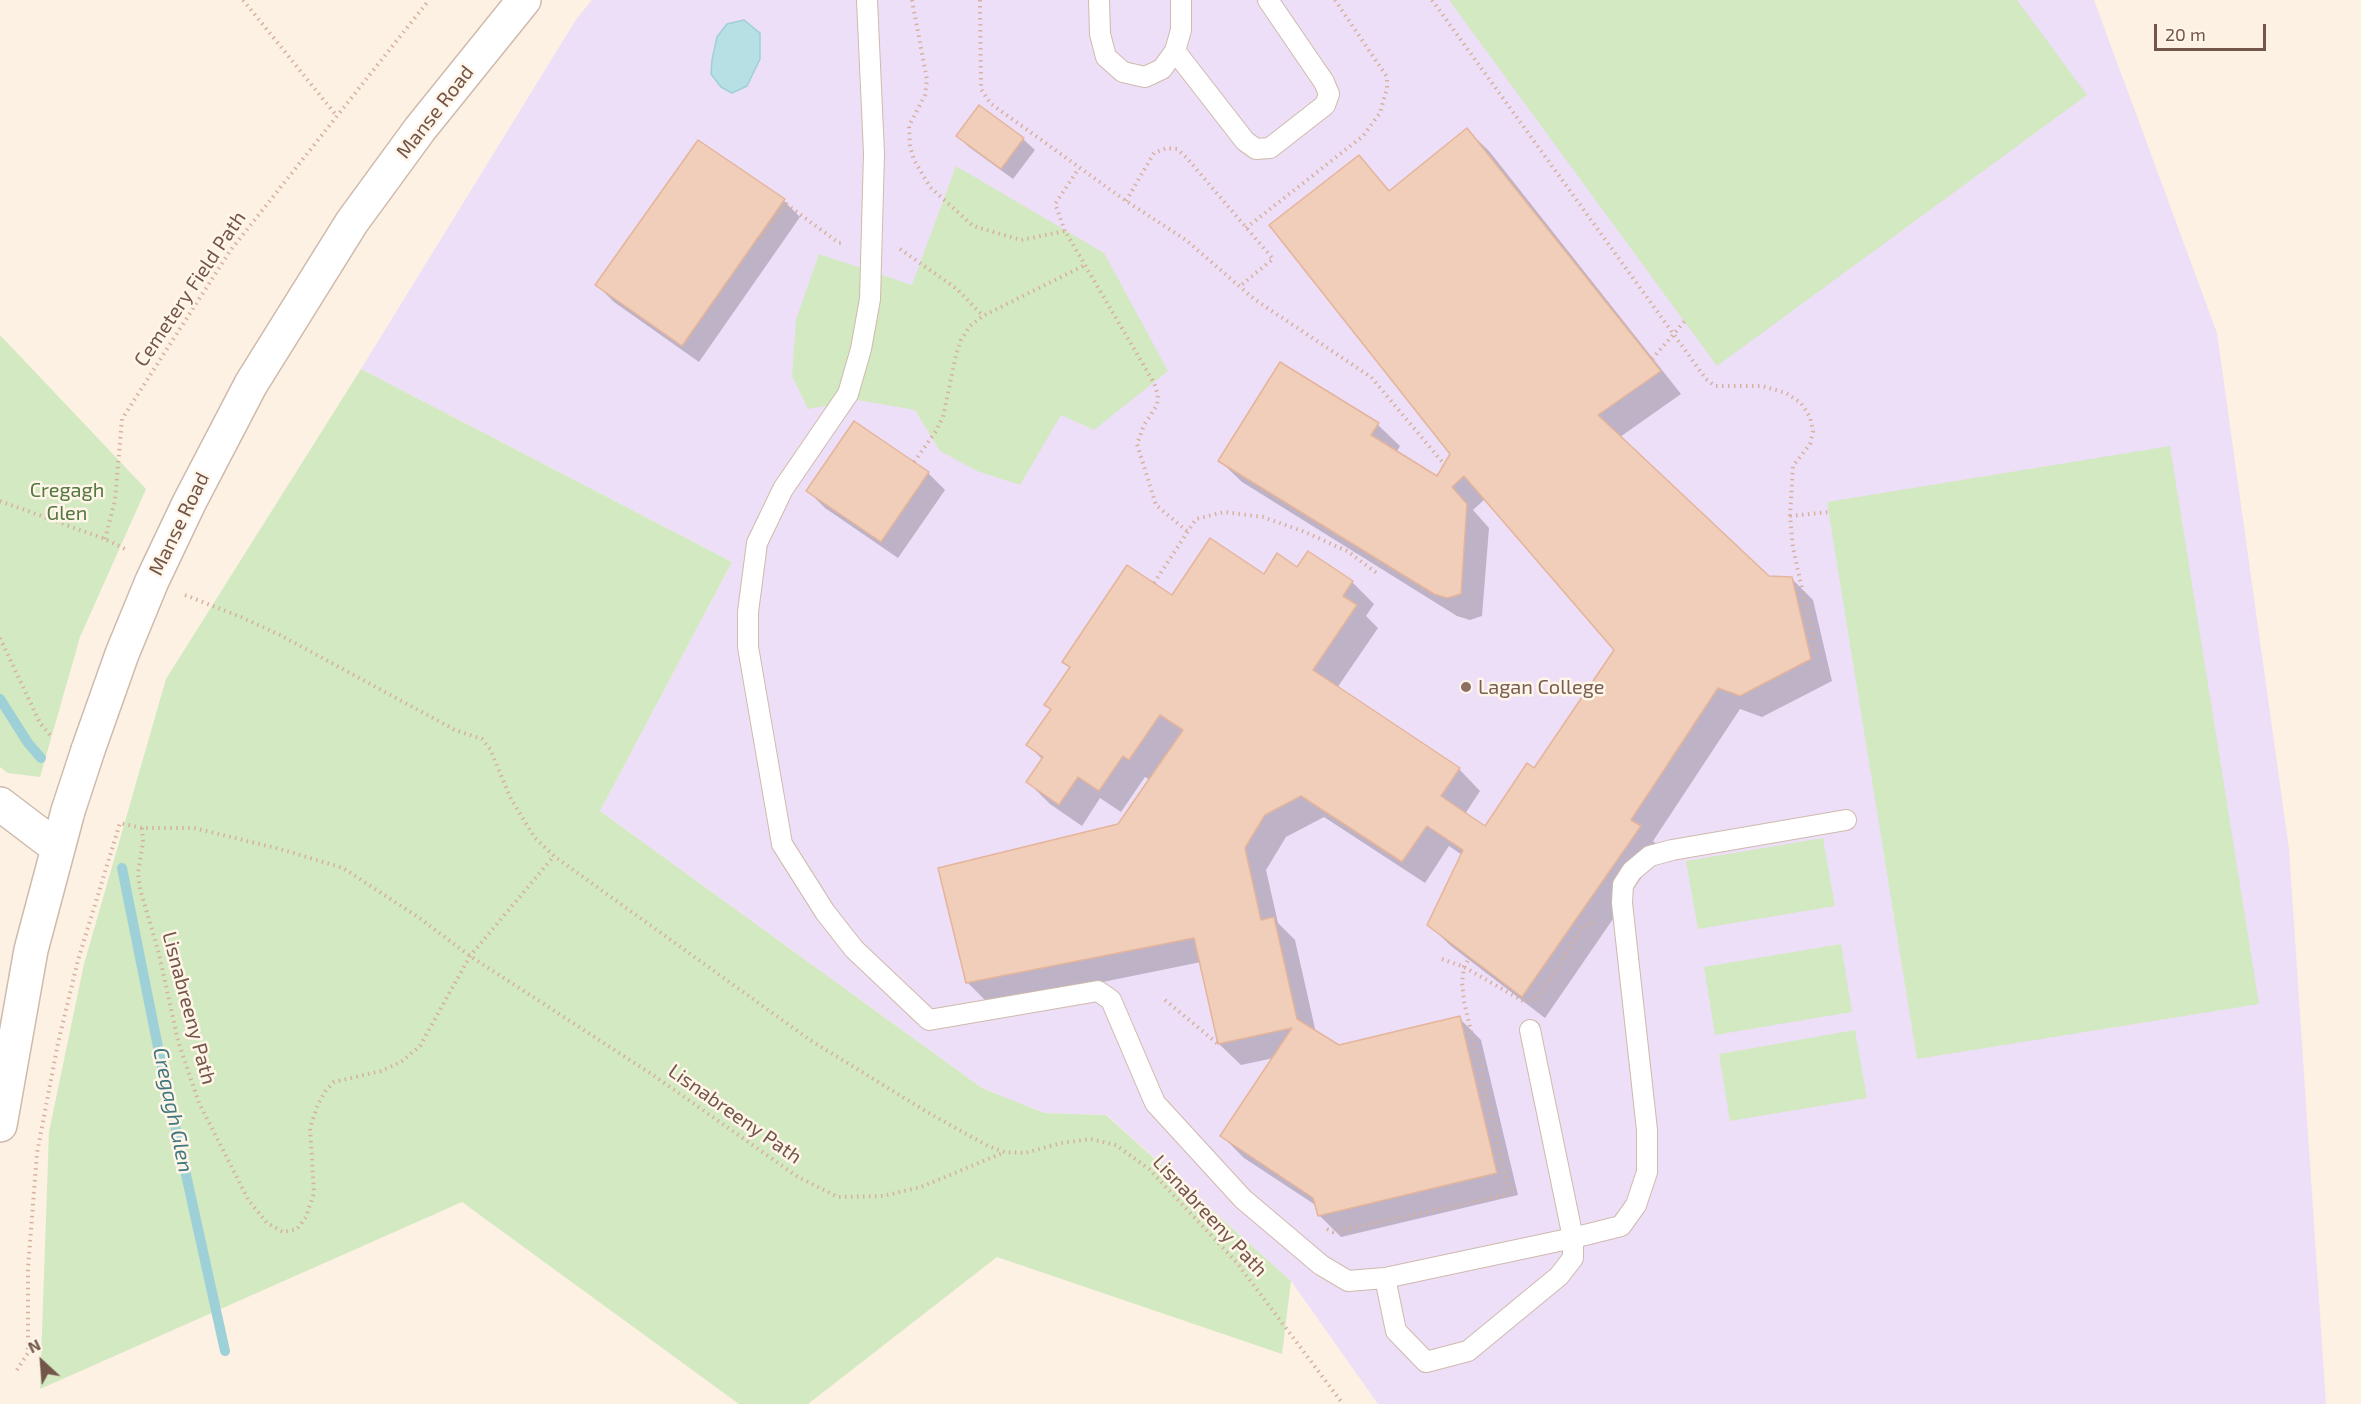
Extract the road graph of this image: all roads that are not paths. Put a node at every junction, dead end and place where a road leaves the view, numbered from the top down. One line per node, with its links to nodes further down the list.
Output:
1 (524, 0): 9 (street, Manse Road, bridge)
2 (867, 0): 13 (lane)
3 (1099, 0): 6 (lane)
4 (1181, 0): 6 (lane)
5 (1268, 0): 6 (lane)
6 (1175, 51)
7 (0, 804): 9 (street)
8 (1846, 820): 12 (lane)
9 (58, 848): 11 (street, Manse Road)
10 (1530, 1030): 12 (lane)
11 (0, 1125)
12 (1573, 1238): 13 (lane); 13 (lane)
13 (1385, 1278)

